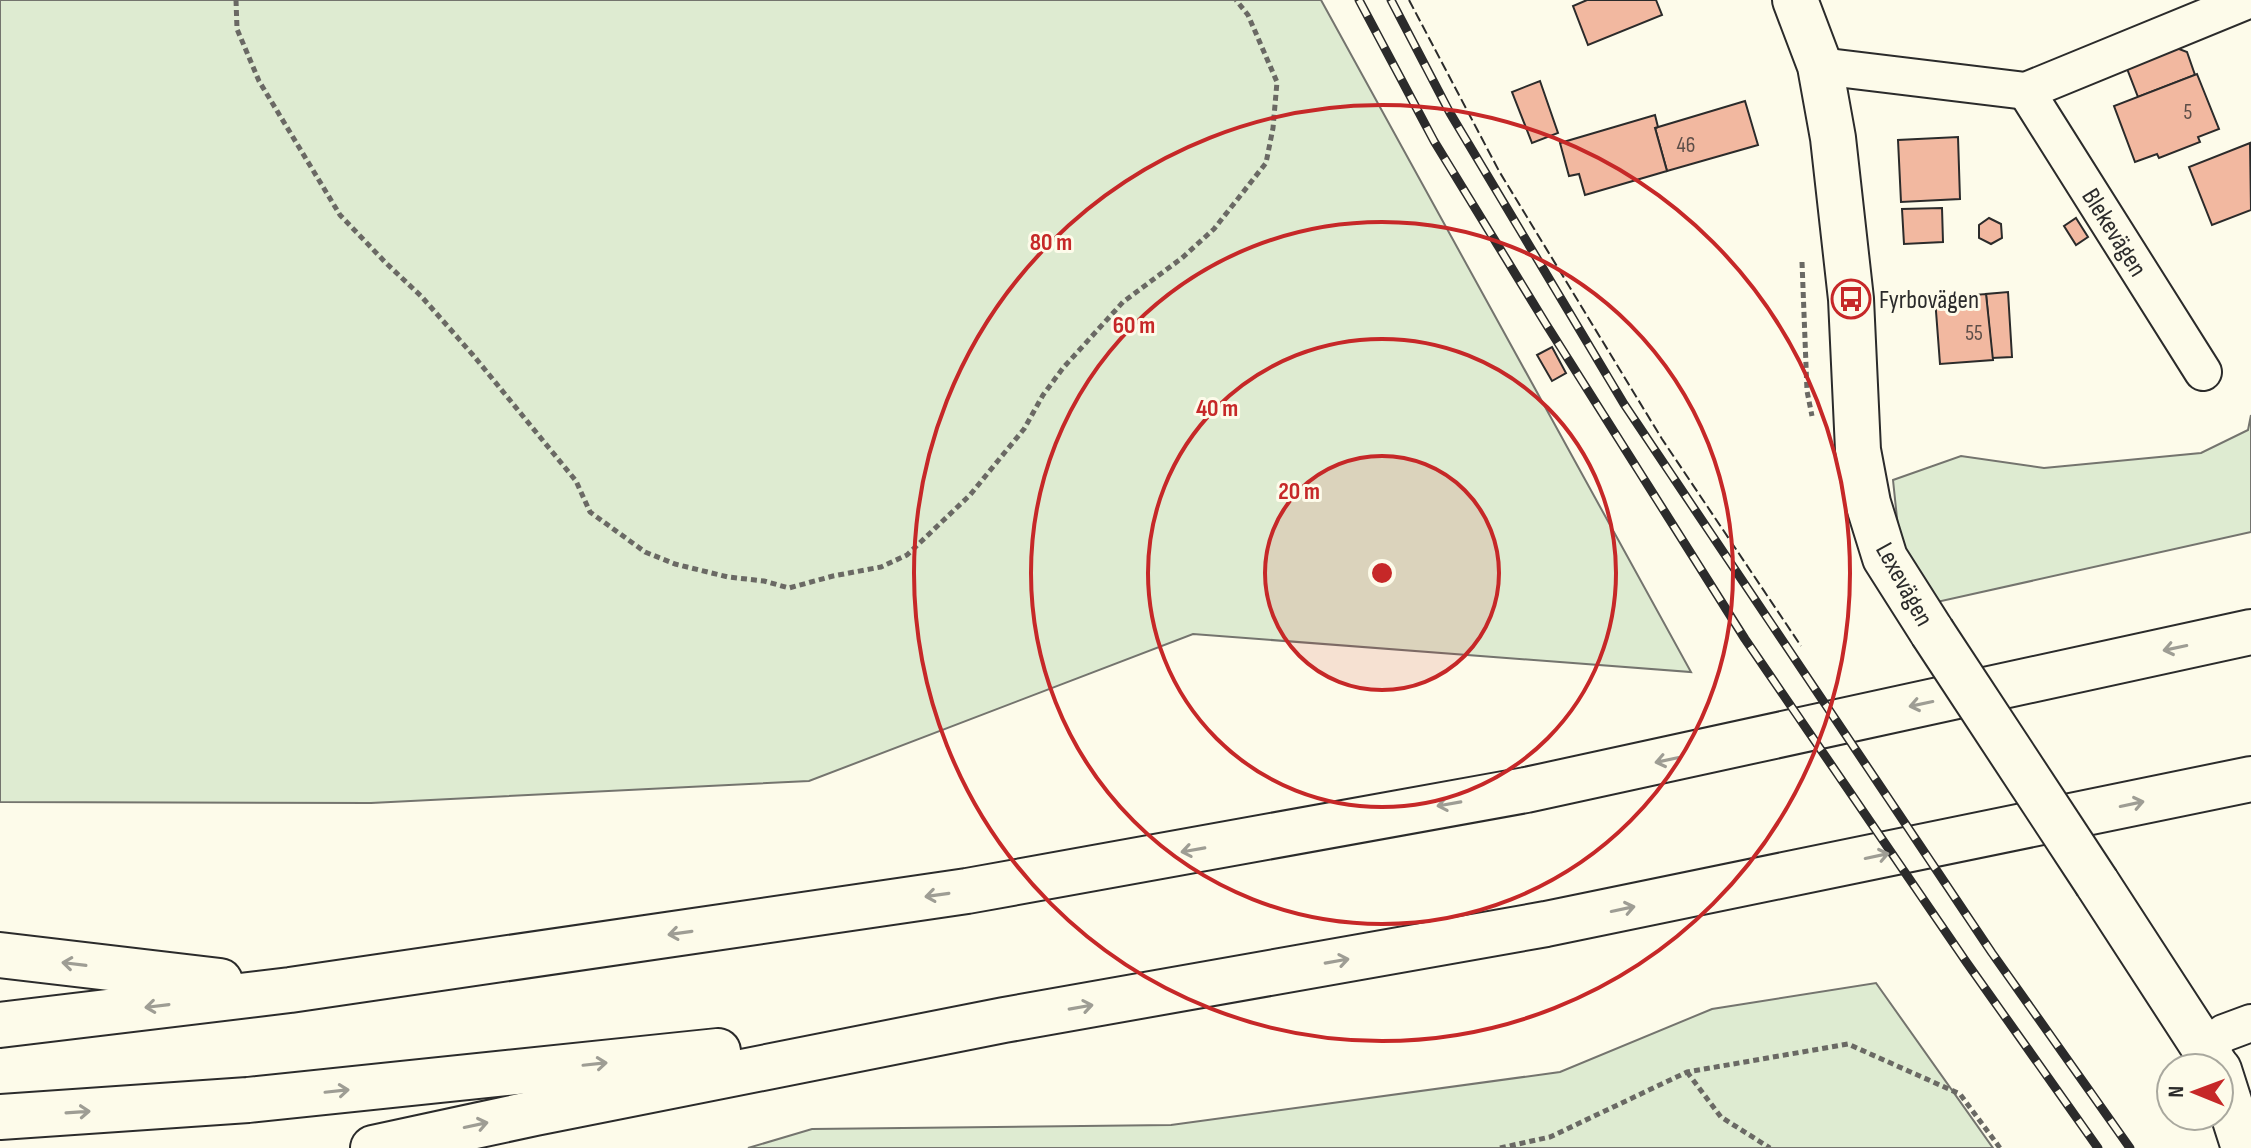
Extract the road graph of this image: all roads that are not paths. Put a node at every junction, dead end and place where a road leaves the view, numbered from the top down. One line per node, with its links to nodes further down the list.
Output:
1 (1795, 0): 3 (main road, Lexevägen)
2 (2248, 0): 4 (street)
3 (1820, 66): 4 (street); 13 (main road, Lexevägen, bridge)
4 (2026, 91): 5 (street, Blekevägen)
5 (2203, 372)
6 (2251, 632): 9 (main road, one-way to 9)
7 (2251, 779): 10 (main road, one-way to 7)
8 (0, 955): 9 (main road, one-way to 8)
9 (290, 990): 12 (main road, one-way to 12)
10 (1004, 1020): 15 (main road, one-way to 10); 17 (main road, one-way to 10)
11 (2251, 1023): 14 (street)
12 (0, 1025)
13 (2207, 1052)
14 (2217, 1052)
15 (0, 1117)
16 (2235, 1123): 18 (main road, Lexevägen)
17 (373, 1148)
18 (2244, 1148)

